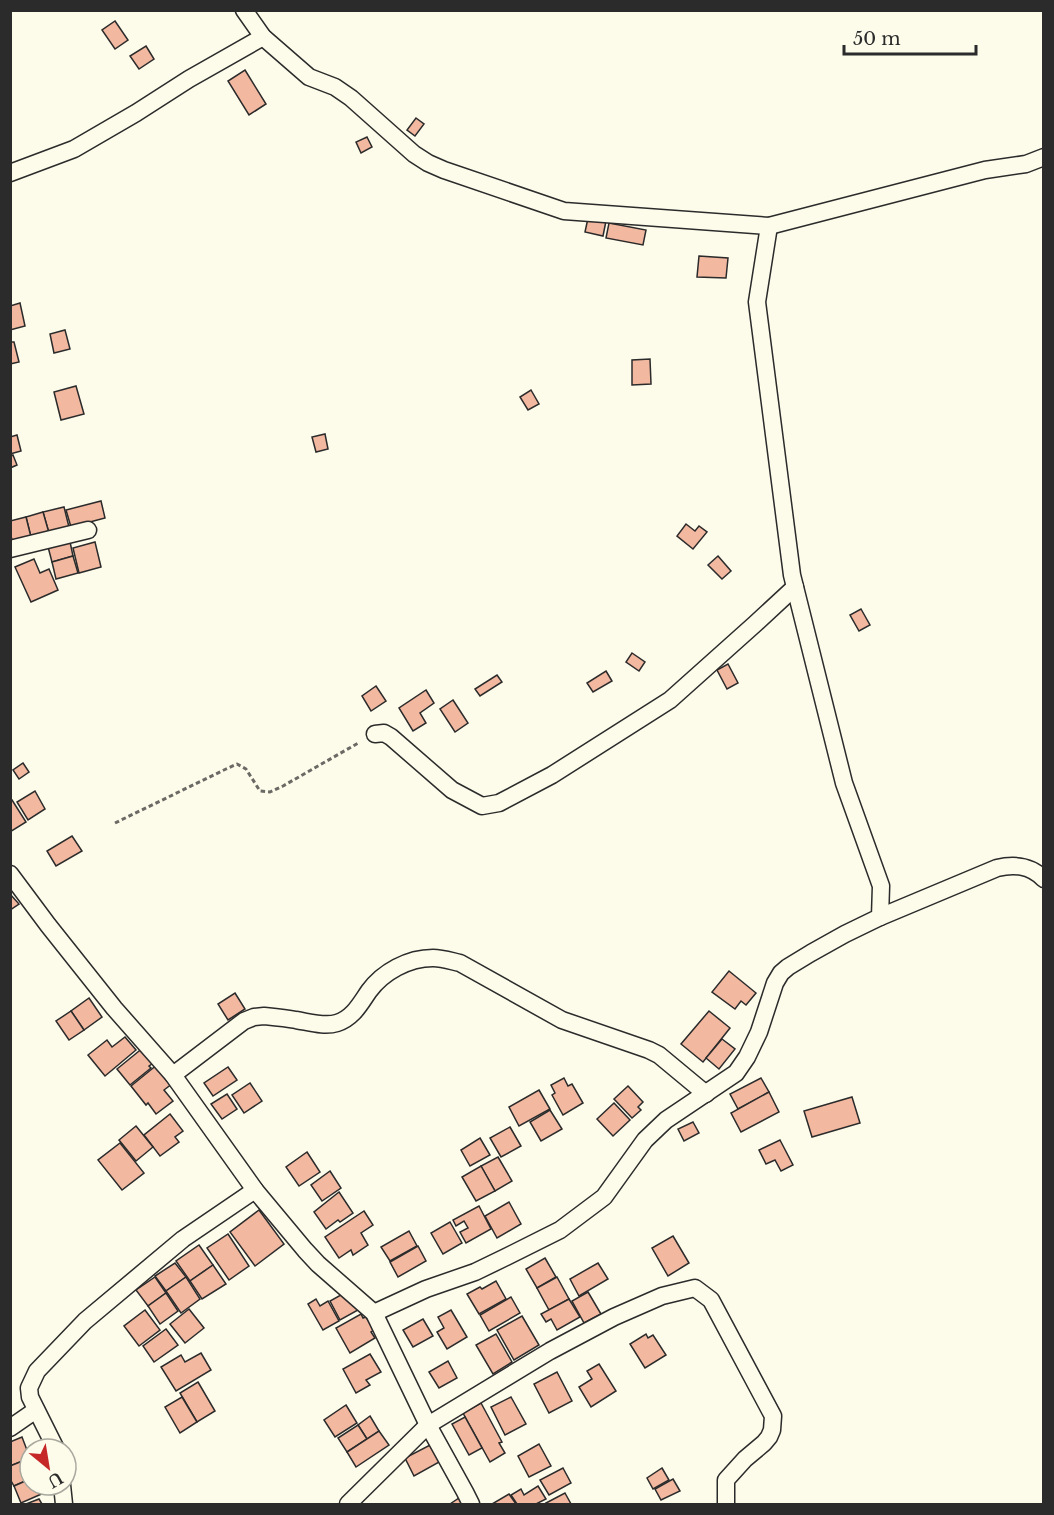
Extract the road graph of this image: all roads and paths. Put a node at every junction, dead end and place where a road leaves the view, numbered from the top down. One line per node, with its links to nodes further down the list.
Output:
1 (244, 10): 2 (street)
2 (263, 37): 4 (street); 5 (street)
3 (1044, 157): 5 (street)
4 (18, 170)
5 (768, 226): 8 (street)
6 (88, 530): 7 (street)
7 (10, 549)
8 (795, 587): 9 (street); 13 (street)
9 (375, 734): 10 (path)
10 (115, 823)
11 (10, 874): 14 (street)
12 (1044, 879): 13 (street)
13 (880, 917): 15 (street)
14 (173, 1075): 15 (street); 16 (street)
15 (706, 1094): 17 (street)
16 (255, 1190): 17 (street); 18 (street)
17 (374, 1313): 19 (street)
18 (36, 1410): 20 (street); 21 (street)
19 (428, 1425): 22 (street); 23 (street); 24 (street)
20 (10, 1428)
21 (50, 1437)
22 (348, 1504)
23 (471, 1504)
24 (726, 1504)

